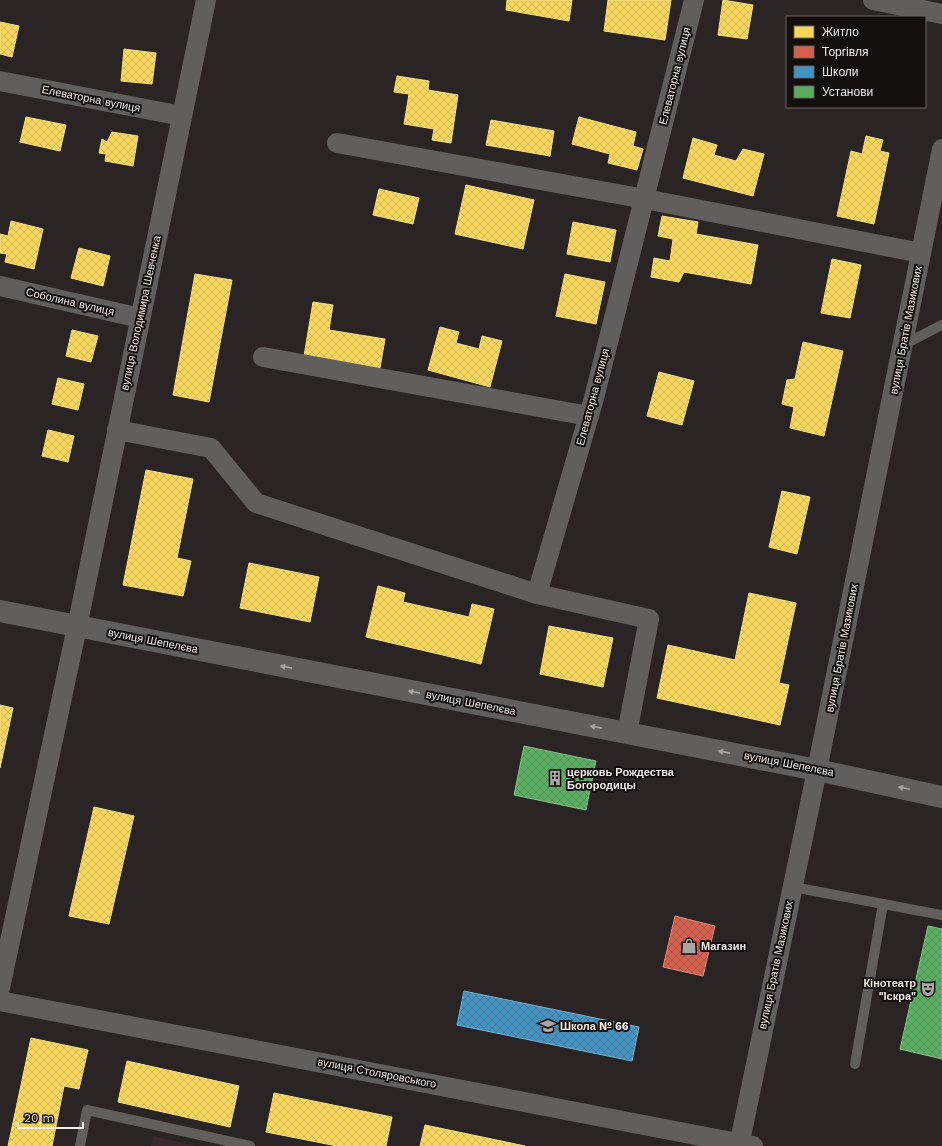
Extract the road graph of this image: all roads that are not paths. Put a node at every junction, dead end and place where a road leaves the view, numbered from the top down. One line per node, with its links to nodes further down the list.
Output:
1 (206, 0): 6 (street, вулиця Володимира Шевченка)
2 (694, 0): 9 (street, Елеваторна вулиця)
3 (872, 0): 4 (street)
4 (942, 14)
5 (0, 81): 6 (street, Елеваторна вулиця)
6 (182, 116): 12 (street, вулиця Володимира Шевченка)
7 (337, 143): 9 (street)
8 (942, 149): 10 (street, вулиця Братів Мазикових)
9 (645, 199): 10 (street); 16 (street, Елеваторна вулиця)
10 (921, 253): 14 (street, вулиця Братів Мазикових)
11 (0, 286): 12 (street, Соболина вулиця)
12 (140, 318): 17 (street, вулиця Володимира Шевченка)
13 (942, 325): 14 (lane)
14 (903, 345): 22 (street, вулиця Братів Мазикових)
15 (264, 357): 16 (street)
16 (588, 416): 18 (street, Елеваторна вулиця)
17 (117, 430): 18 (street); 20 (street, вулиця Володимира Шевченка)
18 (537, 594): 21 (street)
19 (0, 611): 20 (street, вулиця Шепелєва)
20 (77, 627): 21 (street, вулиця Шепелєва, one-way to 20); 27 (street, вулиця Володимира Шевченка)
21 (627, 733): 22 (street, вулиця Шепелєва, one-way to 21)
22 (817, 770): 23 (street, вулиця Шепелєва, one-way to 22); 24 (street, вулиця Братів Мазикових)
23 (942, 797)
24 (793, 887): 25 (lane); 30 (street, вулиця Братів Мазикових)
25 (883, 904): 26 (lane); 29 (lane)
26 (942, 915)
27 (0, 988)
28 (0, 1001): 30 (street, вулиця Столяровського)
29 (855, 1064)
30 (744, 1145)
31 (80, 1146): 32 (lane)
32 (250, 1146)

